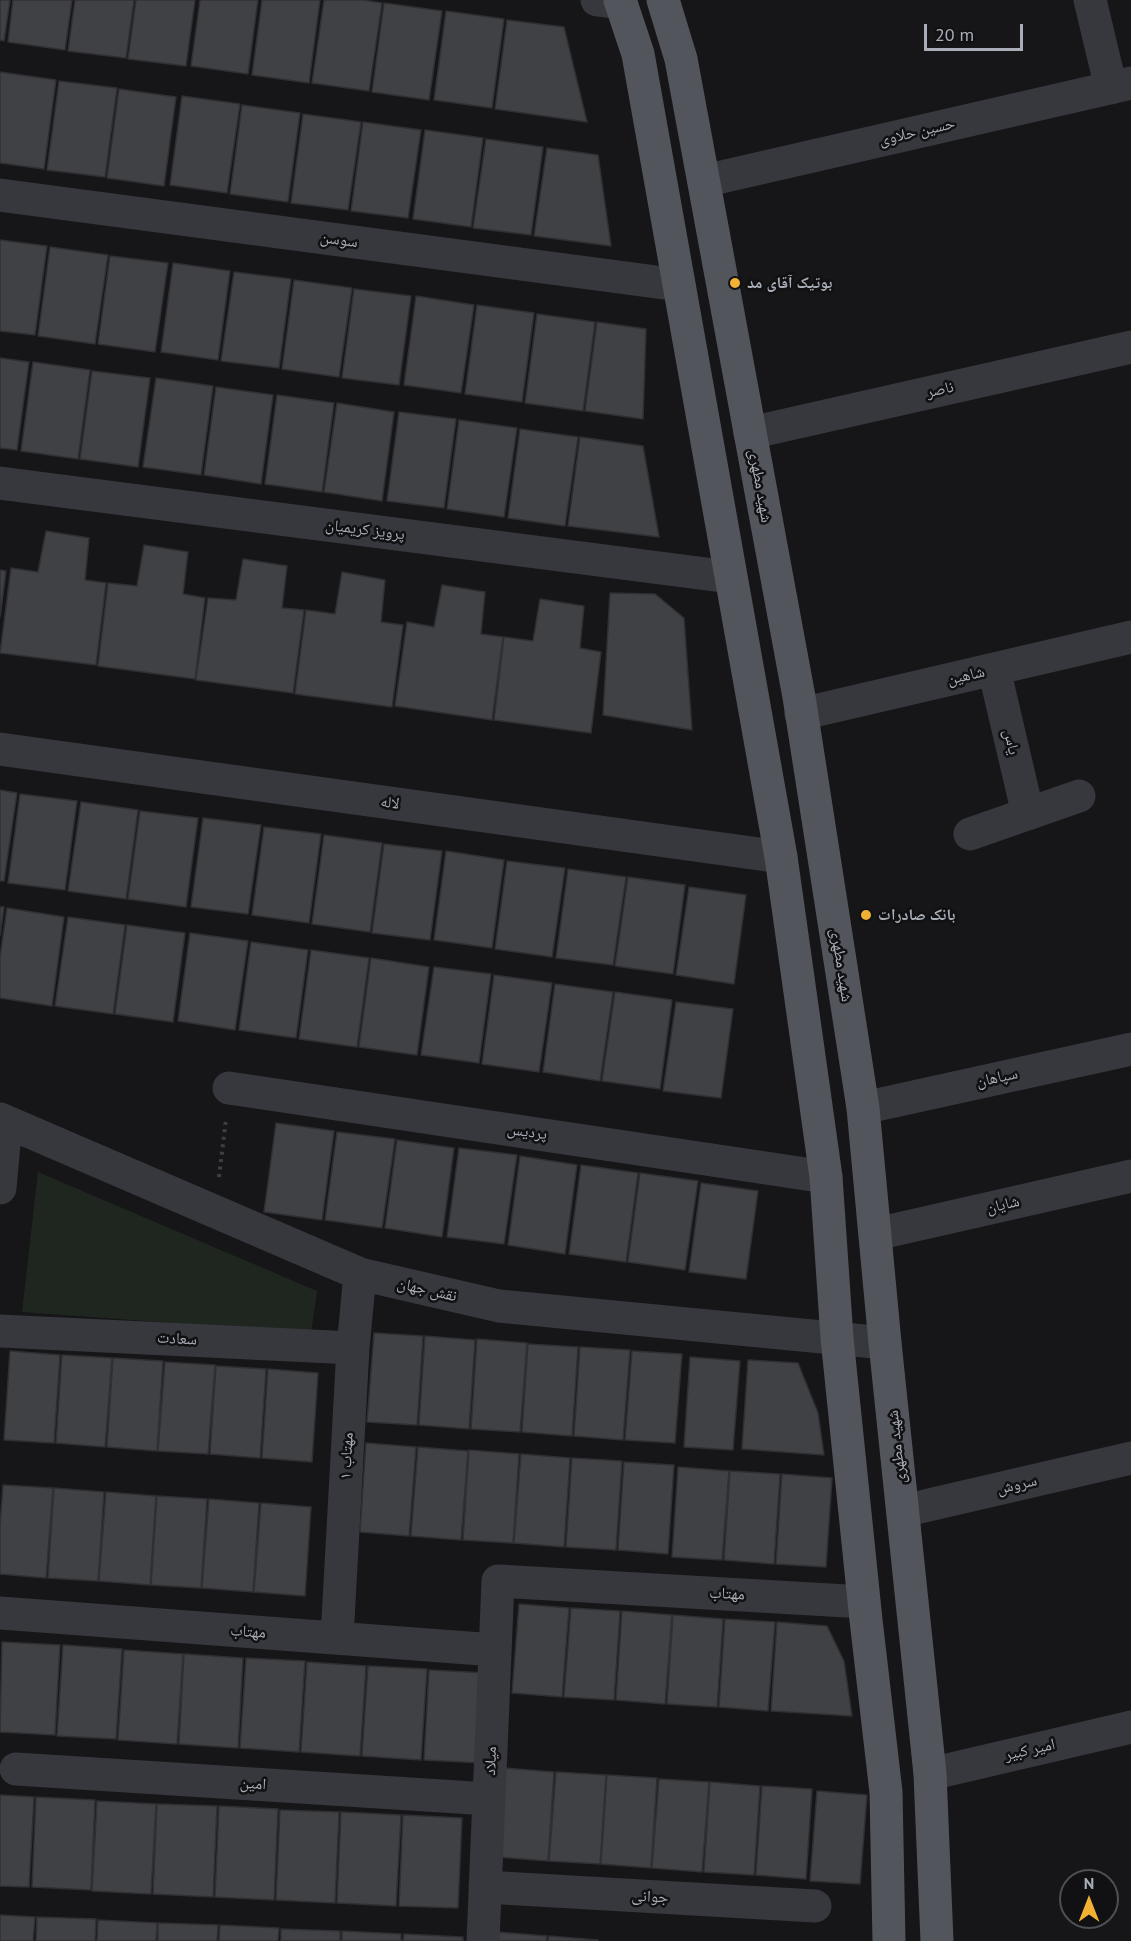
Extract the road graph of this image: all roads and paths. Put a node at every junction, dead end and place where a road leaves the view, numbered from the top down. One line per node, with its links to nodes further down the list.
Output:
1 (663, 0): 5 (main road, شهید مطهری)
2 (1090, 0): 4 (street)
3 (613, 1): 7 (main road)
4 (1121, 86): 5 (street, حسین حلاوی)
5 (704, 181): 9 (main road, شهید مطهری)
6 (0, 195): 7 (street, سوسن)
7 (679, 285): 11 (main road)
8 (1131, 347): 9 (street, ناصر)
9 (750, 433): 14 (main road, شهید مطهری)
10 (0, 483): 11 (street, پرویز کریمیان)
11 (730, 577): 19 (main road)
12 (1131, 637): 13 (street, شاهین)
13 (994, 669): 14 (street, شاهین); 17 (street, یاس)
14 (801, 714): 22 (main road, شهید مطهری)
15 (0, 749): 19 (street, لاله)
16 (1079, 796): 17 (street)
17 (1028, 814): 18 (street)
18 (970, 834)
19 (781, 857): 25 (main road)
20 (1131, 1049): 22 (street, سپاهان)
21 (229, 1088): 25 (street, پردیس); 27 (path)
22 (863, 1108): 28 (main road, شهید مطهری)
23 (3, 1121): 26 (street); 27 (street, نقش جهان)
24 (1131, 1176): 28 (street, شایان)
25 (826, 1177): 31 (main road)
26 (0, 1188)
27 (215, 1211): 29 (street, نقش جهان)
28 (876, 1234): 32 (main road, شهید مطهری)
29 (360, 1274): 31 (street, نقش جهان); 33 (street, مهتاب ۱)
30 (0, 1331): 33 (street, سعادت)
31 (837, 1338): 32 (street, نقش جهان); 48 (main road)
32 (885, 1343): 35 (main road, شهید مطهری)
33 (353, 1348): 39 (street, مهتاب ۱)
34 (1131, 1458): 35 (street, سروش)
35 (903, 1511): 43 (main road, شهید مطهری)
36 (498, 1581): 37 (street, مهتاب); 40 (street, میلاد)
37 (847, 1601)
38 (0, 1613): 39 (street, مهتاب)
39 (337, 1638): 40 (street, مهتاب)
40 (495, 1650): 44 (street, میلاد)
41 (1131, 1727): 43 (street, امیر کبیر)
42 (16, 1770): 44 (street, امین)
43 (930, 1774): 49 (main road, شهید مطهری)
44 (489, 1798): 45 (street, میلاد)
45 (485, 1887): 46 (street, جوانی); 47 (street, میلاد)
46 (815, 1906)
47 (483, 1941)
48 (889, 1941)
49 (937, 1941)

